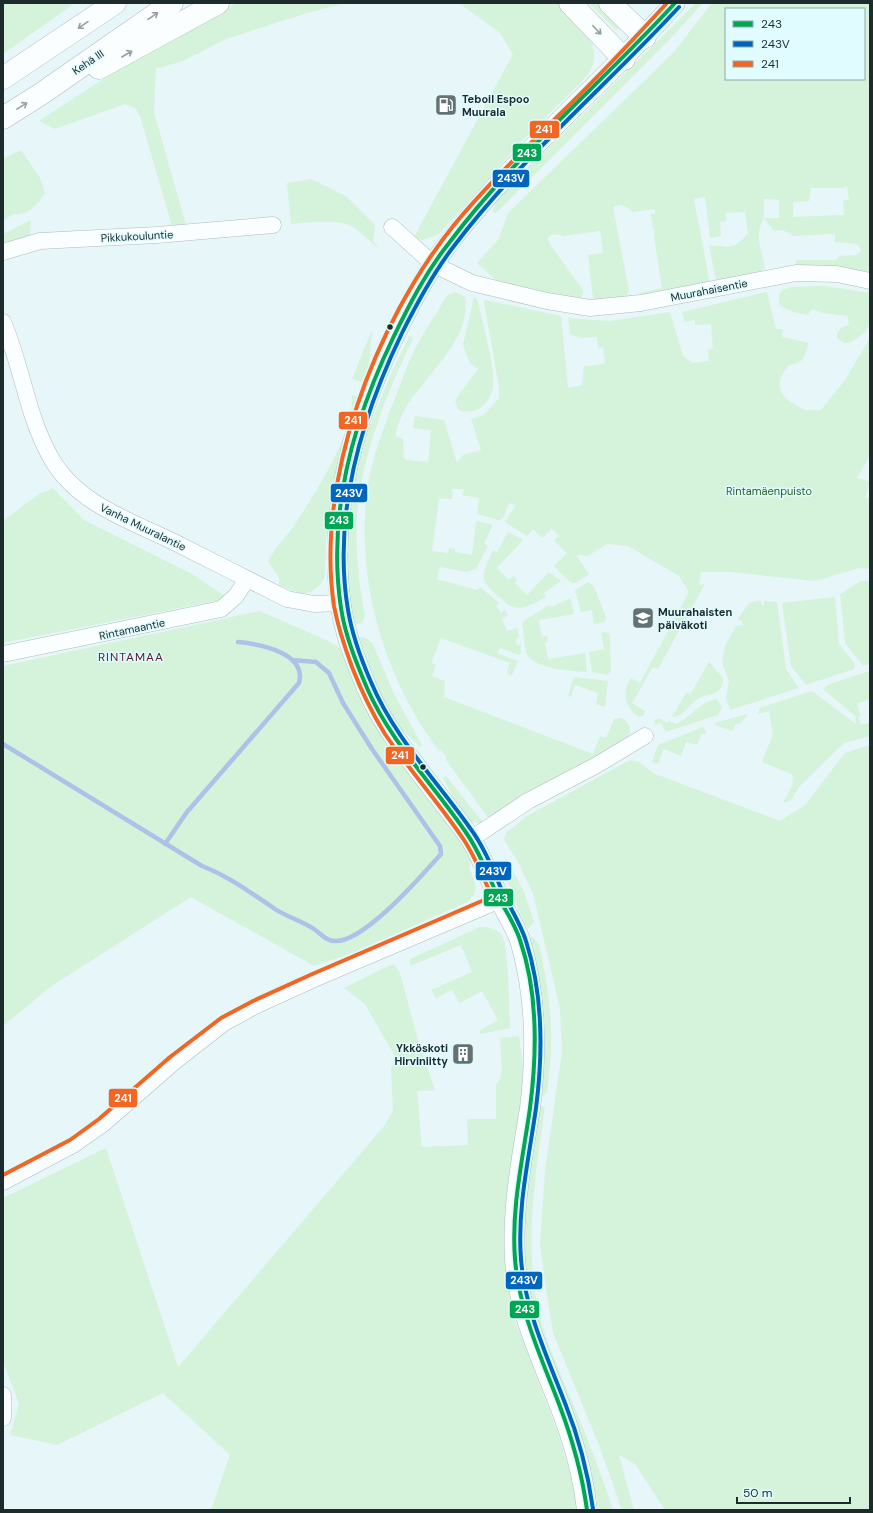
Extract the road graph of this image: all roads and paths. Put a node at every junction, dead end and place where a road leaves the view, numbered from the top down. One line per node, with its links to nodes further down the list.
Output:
1 (115, 3): 9 (highway, one-way to 9)
2 (172, 3): 10 (highway, Kehä III, one-way to 2)
3 (218, 3): 10 (highway, one-way to 3)
4 (570, 3): 8 (highway, one-way to 8)
5 (610, 3): 7 (highway)
6 (675, 3): 7 (main road)
7 (645, 37): 8 (main road)
8 (624, 59): 15 (main road)
9 (3, 78)
10 (41, 94): 11 (highway, Kehä III, one-way to 10)
11 (3, 118)
12 (273, 225): 14 (street, Pikkukouluntie)
13 (392, 227): 15 (street, Muurahaisentie)
14 (3, 252)
15 (433, 264): 16 (street, Muurahaisentie); 19 (main road)
16 (870, 280)
17 (3, 322): 18 (street, Vanha Muuralantie)
18 (247, 579): 19 (street, Vanha Muuralantie); 20 (street, Rintamaantie)
19 (340, 603): 22 (main road)
20 (3, 654)
21 (645, 736): 22 (street)
22 (471, 839): 23 (main road)
23 (500, 900): 24 (street); 27 (main road)
24 (3, 1182)
25 (3, 1395): 26 (street)
26 (3, 1418)
27 (587, 1510)

